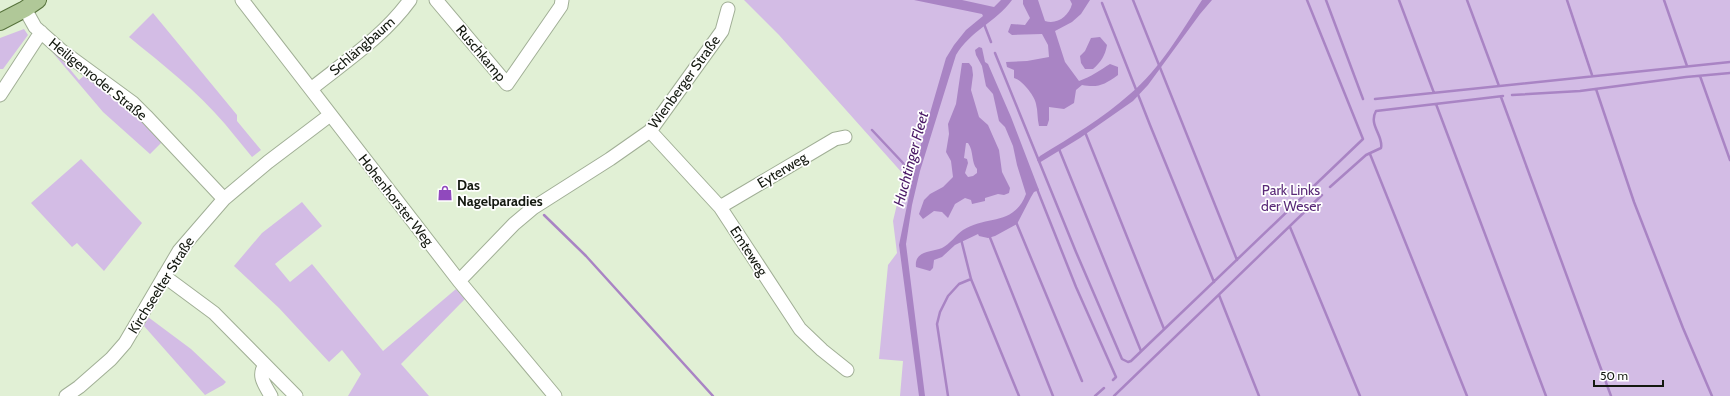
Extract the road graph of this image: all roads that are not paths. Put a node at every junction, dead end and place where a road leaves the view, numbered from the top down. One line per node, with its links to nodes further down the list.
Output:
1 (242, 0): 9 (street, Hohenhorster Weg)
2 (410, 0): 9 (street, Schlängbaum)
3 (436, 0): 4 (street, Ruschkamp)
4 (562, 0)
5 (32, 4): 7 (main road); 8 (street, Heiligenroder Straße)
6 (728, 9): 12 (street, Wienberger Straße)
7 (0, 22)
8 (41, 32): 10 (street); 14 (street, Heiligenroder Straße)
9 (311, 89): 11 (street, Hohenhorster Weg)
10 (0, 95)
11 (330, 115): 14 (street, Kirchseelter Straße); 17 (street, Hohenhorster Weg)
12 (650, 131): 15 (street, Emteweg); 17 (street, Wienberger Straße)
13 (845, 137): 15 (street, Eyterweg)
14 (224, 199): 16 (street, Kirchseelter Straße)
15 (720, 207): 19 (street, Emteweg)
16 (164, 276): 18 (street); 20 (street, Kirchseelter Straße)
17 (459, 281): 24 (street, Hohenhorster Weg)
18 (265, 365): 22 (street); 23 (street)
19 (847, 370)
20 (83, 392): 21 (street, Kirchseelter Straße)
21 (66, 396)
22 (271, 396)
23 (296, 396)
24 (556, 396)

